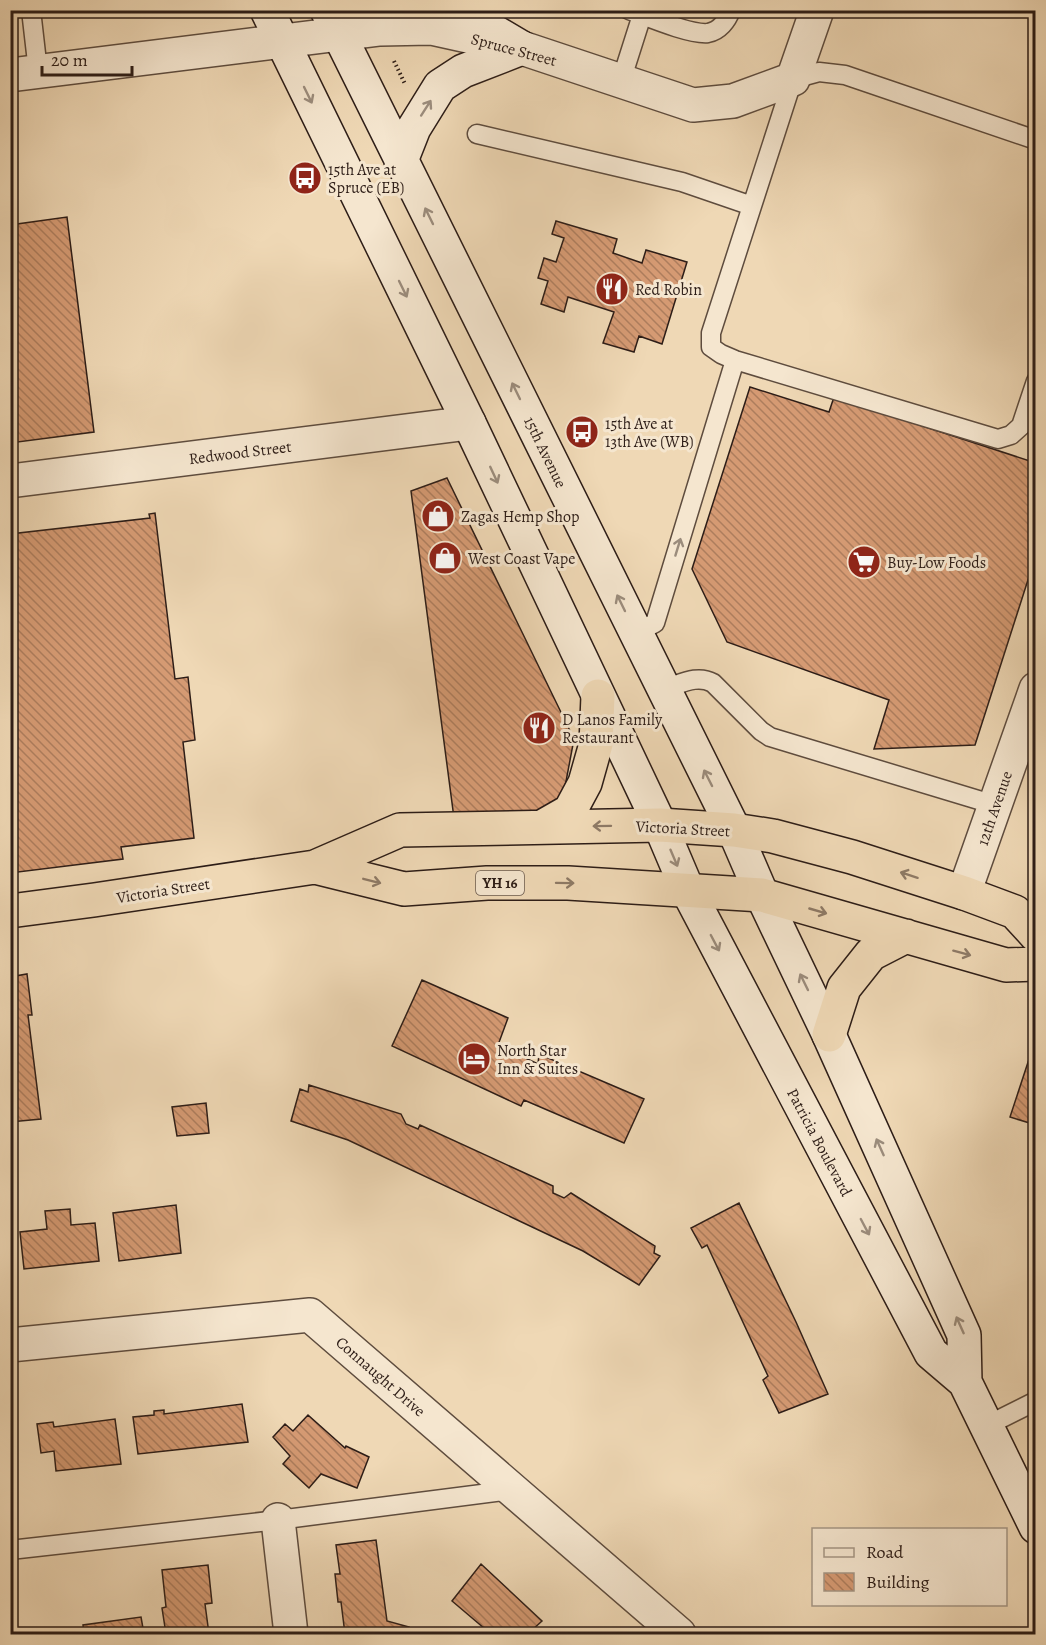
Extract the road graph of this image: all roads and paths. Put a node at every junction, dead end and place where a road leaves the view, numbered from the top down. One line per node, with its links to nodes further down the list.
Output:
1 (31, 10): 11 (lane)
2 (267, 10): 8 (main road)
3 (458, 10): 9 (main road)
4 (731, 10): 6 (lane)
5 (817, 10): 12 (main road)
6 (635, 13): 13 (lane)
7 (333, 23): 8 (main road, Spruce Street); 9 (main road, Spruce Street); 17 (main road, 15th Avenue)
8 (283, 42): 11 (main road, Spruce Street); 21 (main road, one-way to 21)
9 (522, 48): 13 (main road, Spruce Street); 17 (main road, one-way to 9)
10 (392, 56): 14 (path)
11 (24, 73)
12 (793, 79): 13 (main road, Spruce Street); 16 (lane); 18 (lane)
13 (621, 81)
14 (406, 87)
15 (477, 134): 18 (lane)
16 (1035, 140)
17 (401, 161): 23 (main road, 15th Avenue, one-way to 17)
18 (752, 206): 19 (lane)
19 (735, 360): 20 (lane); 23 (lane, one-way to 19)
20 (1035, 381)
21 (469, 423): 22 (main road, Redwood Street); 26 (main road, one-way to 26)
22 (10, 481)
23 (636, 633): 24 (main road, 15th Avenue)
24 (664, 689): 27 (lane); 30 (main road, 15th Avenue, one-way to 24)
25 (1035, 689): 27 (main road, 12th Avenue)
26 (598, 696): 28 (main road); 29 (highway)
27 (995, 805): 33 (main road, 12th Avenue)
28 (660, 825): 29 (highway, Victoria Street / YH 16, one-way to 29); 30 (highway, Victoria Street / YH 16); 32 (main road, one-way to 32)
29 (542, 827): 31 (highway, Victoria Street / YH 16)
30 (734, 830): 33 (highway, Victoria Street / YH 16, one-way to 30); 34 (main road, 15th Avenue)
31 (315, 867): 32 (highway, Victoria Street / YH 16, one-way to 32); 35 (highway, Victoria Street / YH 16)
32 (688, 891): 34 (highway, Victoria Street / YH 16); 41 (main road, Patricia Boulevard, one-way to 41)
33 (964, 893): 36 (highway, Victoria Street / YH 16)
34 (762, 894): 37 (highway, Victoria Street / YH 16, one-way to 37); 39 (main road, Patricia Boulevard, one-way to 34)
35 (10, 911)
36 (1035, 935)
37 (906, 936): 38 (highway, Victoria Street / YH 16, one-way to 38); 39 (highway)
38 (1035, 964)
39 (829, 1035): 41 (main road, Patricia Boulevard, one-way to 39)
40 (10, 1345): 44 (main road, Connaught Drive)
41 (965, 1382): 43 (main road, Patricia Boulevard)
42 (1035, 1401): 43 (lane)
43 (986, 1426): 46 (main road, Patricia Boulevard)
44 (512, 1490): 45 (lane); 49 (main road, Connaught Drive)
45 (278, 1520): 47 (lane); 48 (main road)
46 (1035, 1527)
47 (10, 1550)
48 (291, 1635)
49 (679, 1635)

